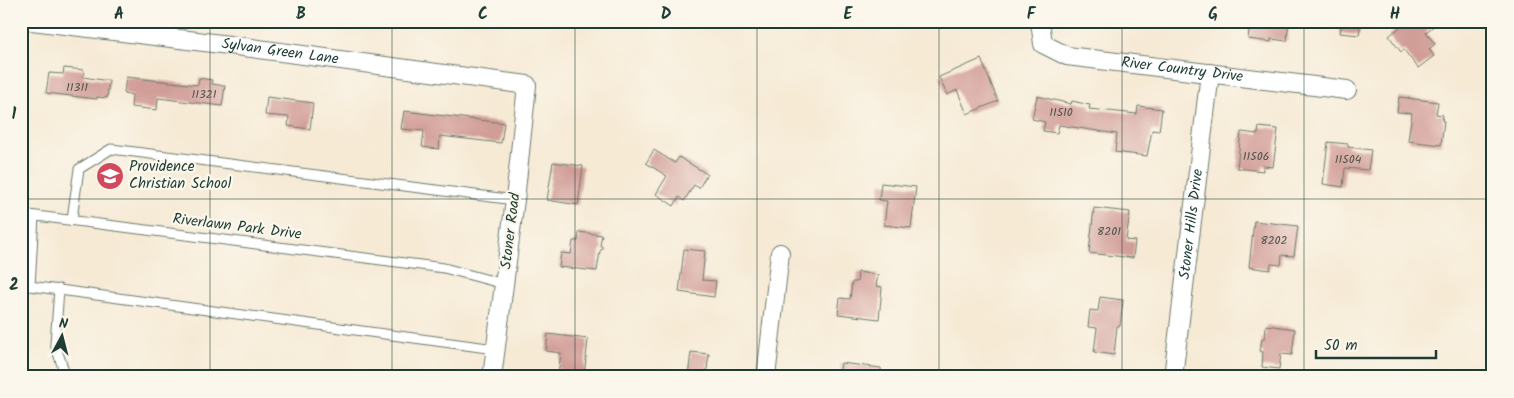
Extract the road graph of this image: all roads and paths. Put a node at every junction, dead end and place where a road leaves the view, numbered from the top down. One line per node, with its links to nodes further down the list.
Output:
1 (32, 21): 4 (street, Sylvan Green Lane)
2 (1040, 21): 3 (street, River Country Drive)
3 (1210, 73): 5 (street, River Country Drive); 18 (street, Stoner Hills Drive)
4 (527, 84): 6 (street, Stoner Road)
5 (1347, 90)
6 (515, 200): 9 (lane); 11 (street, Stoner Road)
7 (21, 214): 8 (lane, Riverlawn Park Drive)
8 (34, 216): 9 (lane, Riverlawn Park Drive); 12 (lane)
9 (72, 219): 11 (lane, Riverlawn Park Drive)
10 (780, 253): 17 (street)
11 (504, 284): 14 (street, Stoner Road)
12 (25, 287): 13 (lane)
13 (59, 289): 14 (lane); 15 (lane)
14 (495, 349): 16 (street, Stoner Road)
15 (66, 377)
16 (492, 377)
17 (766, 377)
18 (1173, 377)

